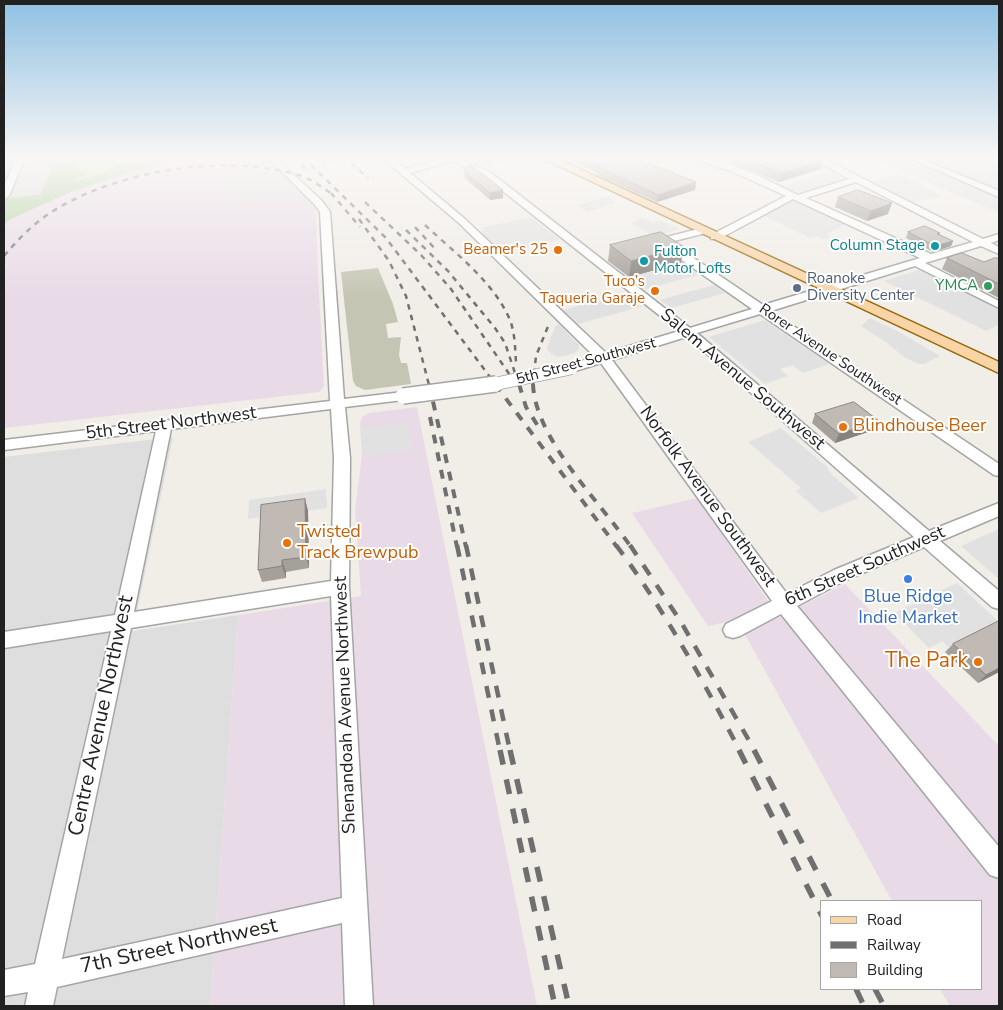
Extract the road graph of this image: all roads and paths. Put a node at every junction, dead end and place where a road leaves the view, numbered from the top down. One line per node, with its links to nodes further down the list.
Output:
1 (320, 204): 25 (street, Shenandoah Avenue Northwest)
2 (442, 204): 22 (street, Norfolk Avenue Southwest)
3 (525, 204): 16 (street, Salem Avenue Southwest)
4 (646, 204): 8 (main road)
5 (779, 204): 8 (street)
6 (812, 204): 15 (street)
7 (906, 204): 11 (street)
8 (708, 234): 10 (street); 18 (main road)
9 (999, 237): 11 (street, 5th Street Southwest)
10 (661, 241): 12 (street); 20 (street, Rorer Avenue Southwest)
11 (980, 242): 13 (street); 15 (street, 5th Street Southwest)
12 (641, 246)
13 (999, 251)
14 (611, 255): 16 (street)
15 (930, 258): 17 (street, 5th Street Southwest)
16 (595, 259): 21 (street, Salem Avenue Southwest)
17 (917, 262): 18 (street, 5th Street Southwest); 19 (street)
18 (830, 290): 20 (street, 5th Street Southwest); 23 (main road)
19 (999, 305)
20 (763, 310): 21 (street, 5th Street Southwest); 28 (street, Rorer Avenue Southwest)
21 (689, 333): 22 (street, 5th Street Southwest); 30 (street, Salem Avenue Southwest)
22 (605, 359): 24 (street, 5th Street Southwest, bridge); 33 (street, Norfolk Avenue Southwest)
23 (999, 368)
24 (403, 396): 25 (street, 5th Street Southwest)
25 (338, 404): 26 (street, 5th Street Northwest); 31 (street, Shenandoah Avenue Northwest)
26 (165, 425): 27 (street, 5th Street Northwest); 34 (street, Centre Avenue Northwest)
27 (4, 445)
28 (999, 470)
29 (999, 509): 30 (street, 6th Street Southwest)
30 (926, 538): 32 (street, Salem Avenue Southwest); 33 (street, 6th Street Southwest)
31 (340, 587): 34 (street); 38 (street, Shenandoah Avenue Northwest)
32 (999, 602)
33 (783, 603): 35 (street, 6th Street Southwest); 37 (street, Norfolk Avenue Southwest)
34 (121, 622): 36 (street); 39 (street, Centre Avenue Northwest)
35 (733, 630)
36 (4, 640)
37 (999, 866)
38 (355, 908): 39 (street, 7th Street Northwest); 42 (street, Shenandoah Avenue Northwest)
39 (46, 976): 40 (street, 7th Street Northwest); 41 (street, Centre Avenue Northwest)
40 (4, 983)
41 (39, 1006)
42 (359, 1006)

